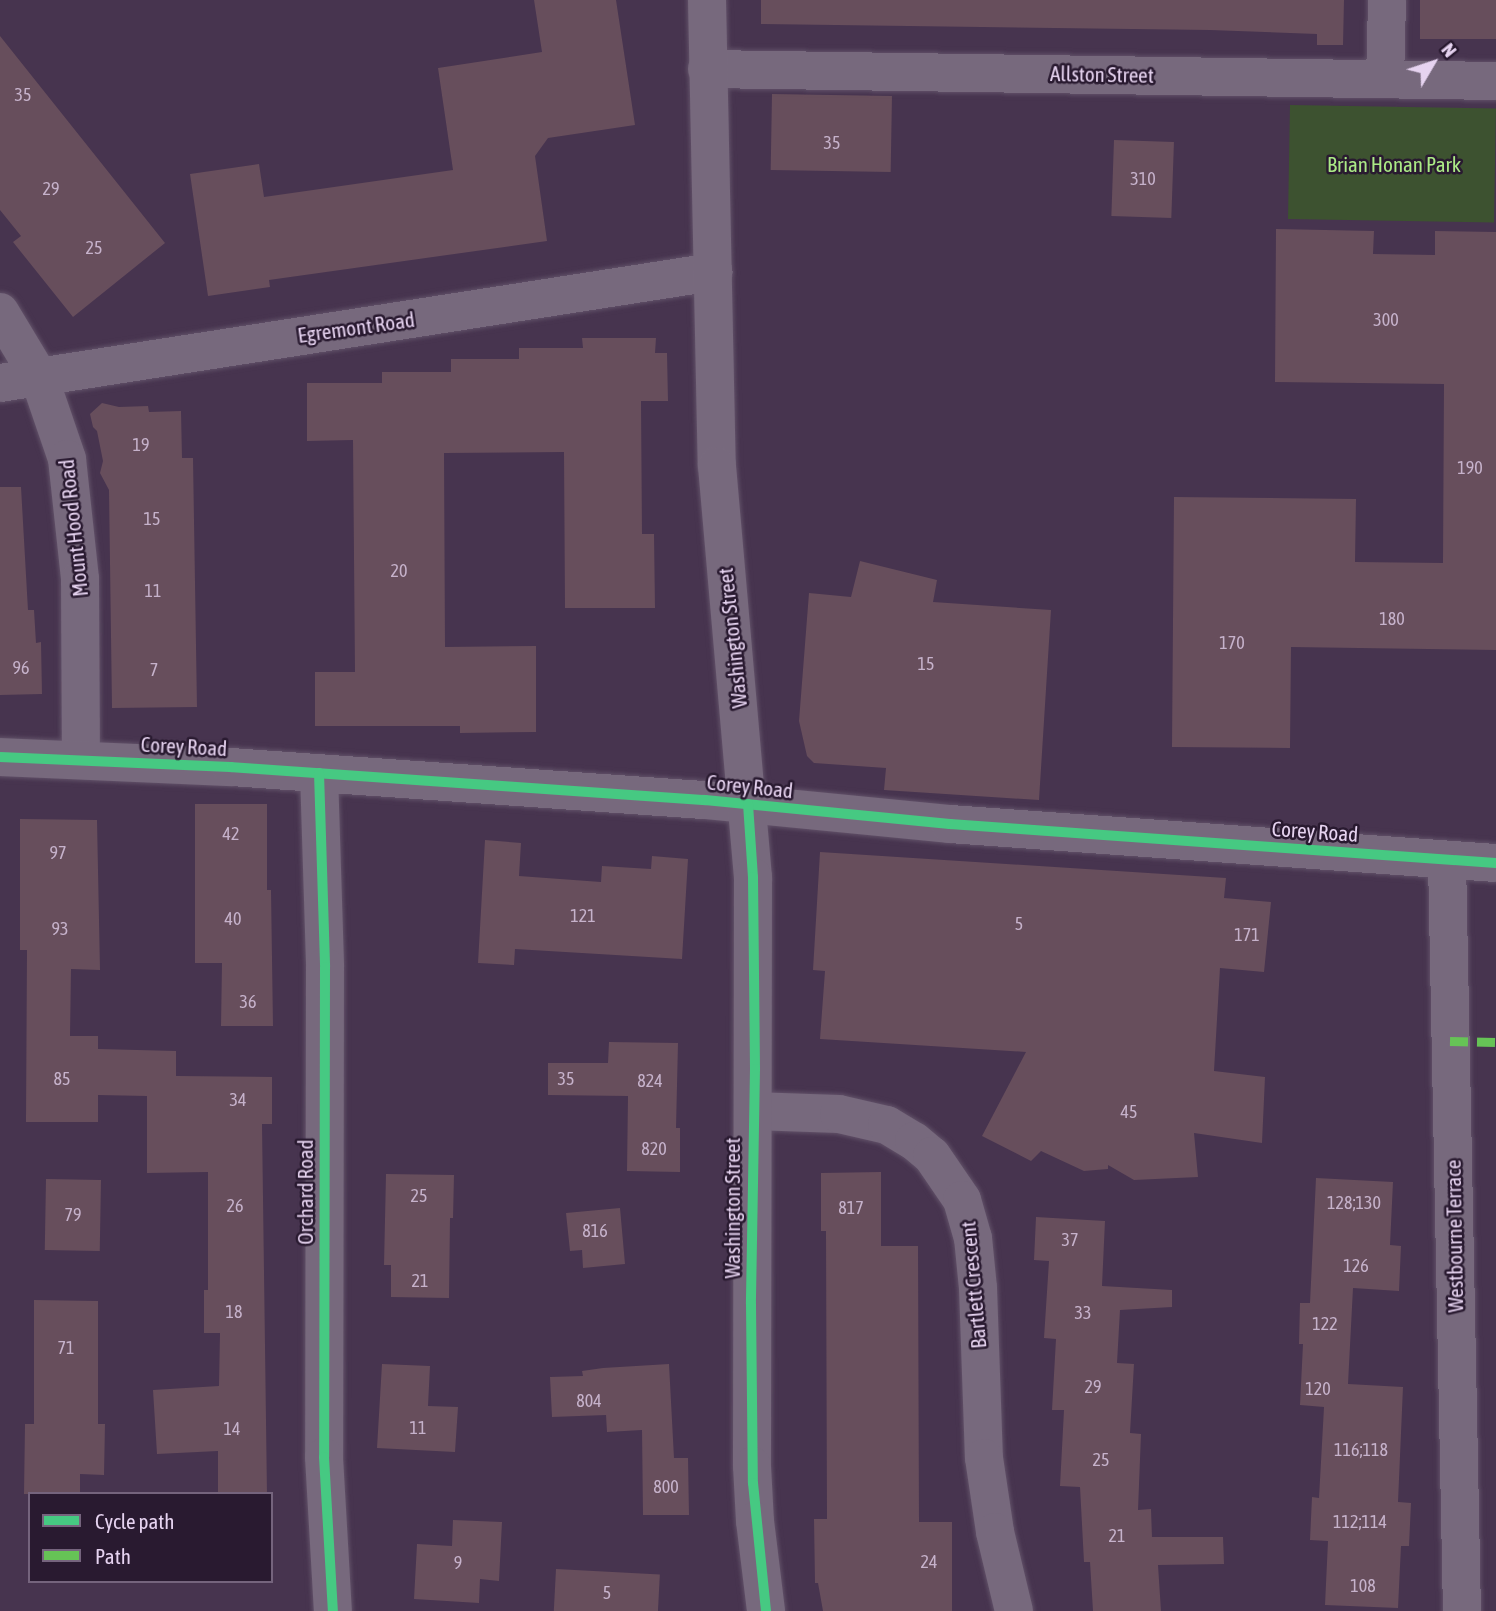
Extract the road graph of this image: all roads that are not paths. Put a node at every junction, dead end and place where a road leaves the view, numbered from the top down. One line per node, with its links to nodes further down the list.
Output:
1 (707, 0): 3 (street, Washington Street)
2 (1387, 0): 4 (street)
3 (707, 69): 4 (street, Allston Street); 6 (street, Washington Street)
4 (1385, 79): 5 (street, Allston Street)
5 (1496, 81)
6 (713, 272): 8 (street, Egremont Road); 13 (street, Washington Street)
7 (0, 312): 8 (street, Mount Hood Road)
8 (39, 377): 9 (street, Egremont Road); 11 (street, Mount Hood Road)
9 (0, 383)
10 (0, 757): 11 (street, Corey Road)
11 (81, 760): 12 (street, Corey Road)
12 (319, 773): 13 (street, Corey Road); 17 (street, Orchard Road)
13 (748, 804): 14 (street, Corey Road); 16 (street, Washington Street)
14 (1447, 860): 15 (street, Corey Road); 20 (street, Westbourne Terrace)
15 (1496, 863)
16 (753, 1111): 18 (street, Washington Street); 19 (street, Bartlett Crescent)
17 (333, 1611)
18 (766, 1611)
19 (1014, 1611)
20 (1462, 1611)

